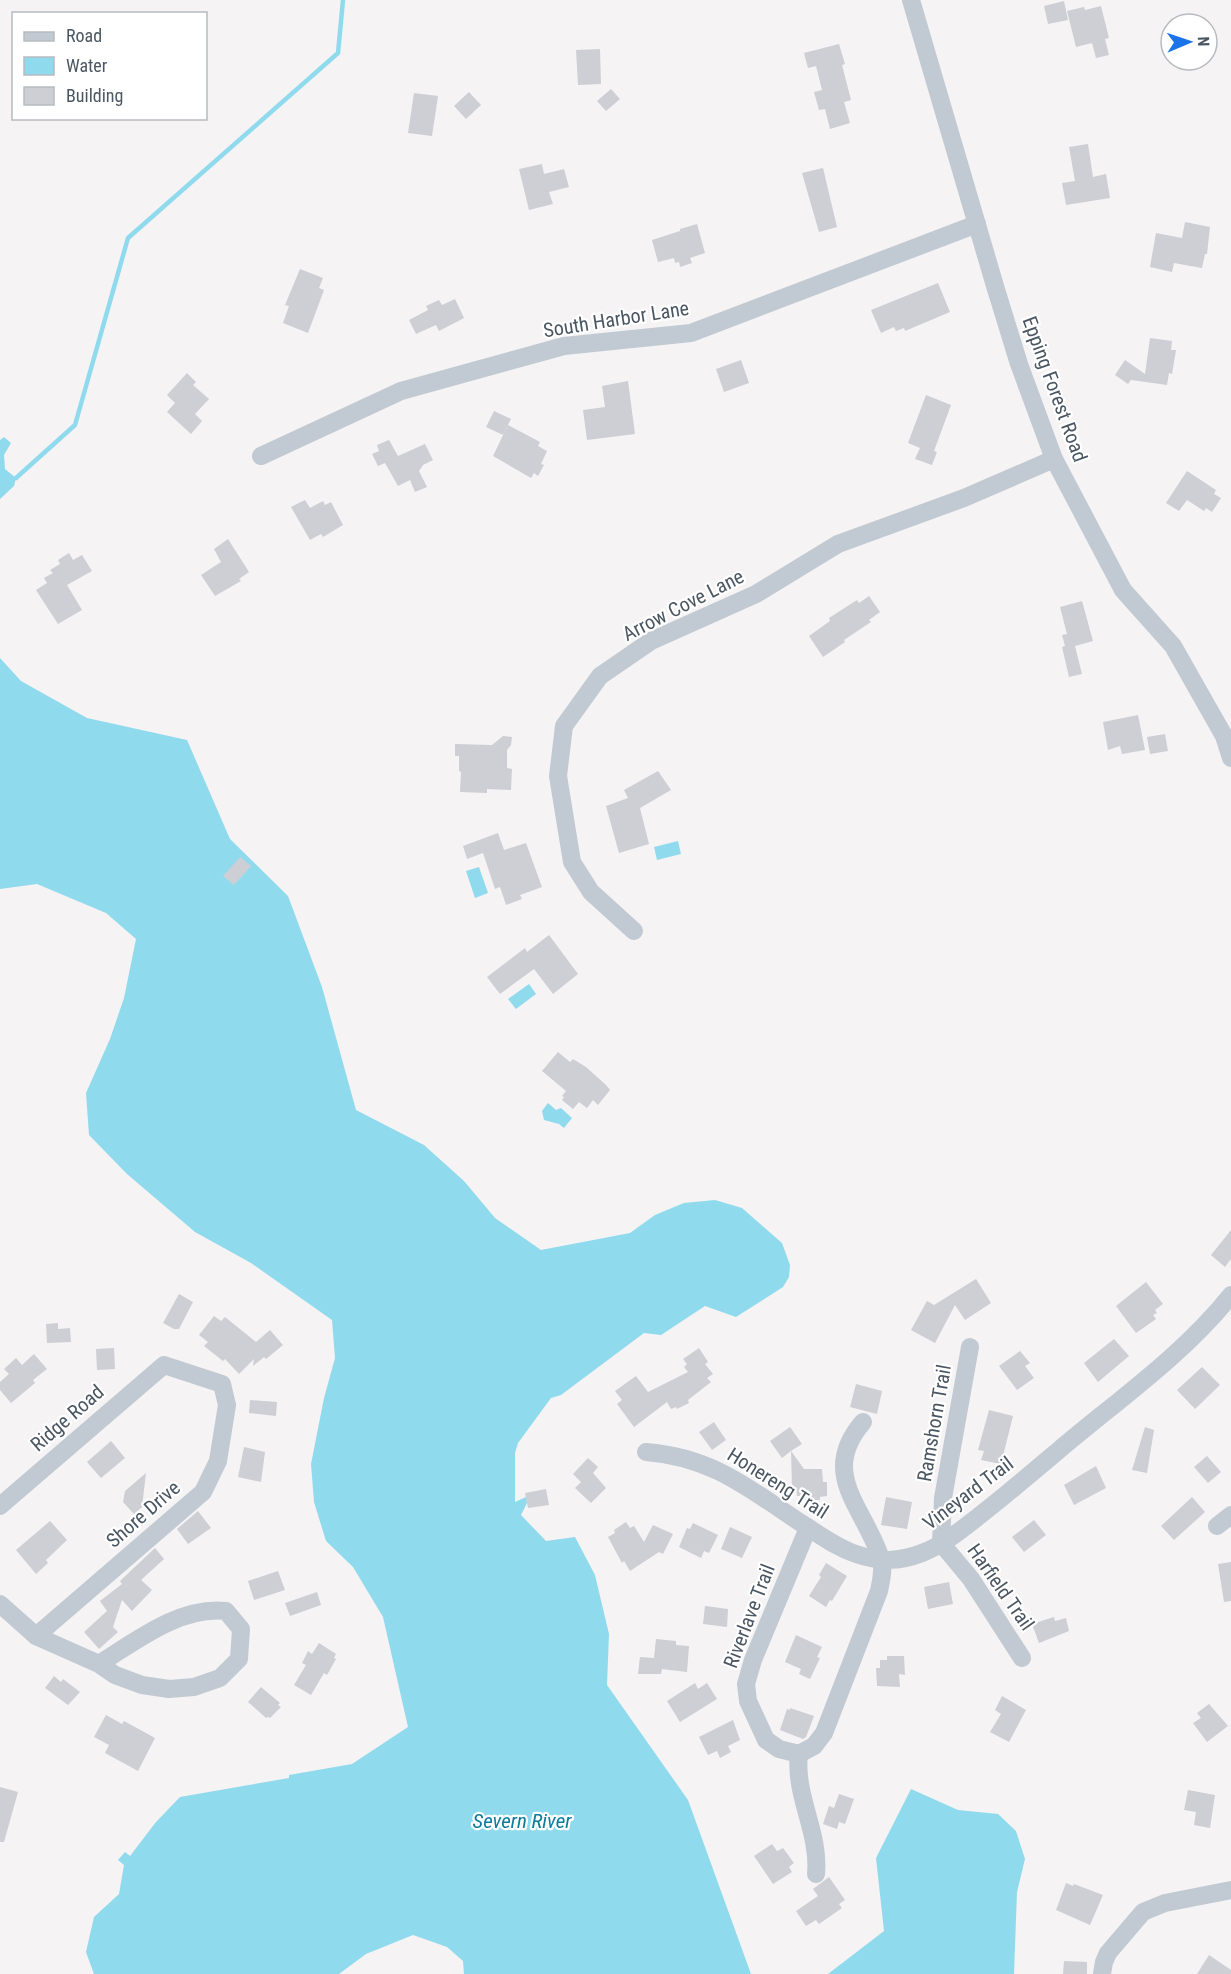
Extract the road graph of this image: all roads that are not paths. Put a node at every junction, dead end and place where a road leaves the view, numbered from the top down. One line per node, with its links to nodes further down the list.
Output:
1 (911, 0): 2 (street, Epping Forest Road)
2 (977, 224): 3 (street, South Harbor Lane); 4 (street, Epping Forest Road)
3 (261, 456)
4 (1054, 459): 5 (street, Epping Forest Road); 6 (street, Arrow Cove Lane)
5 (1231, 758)
6 (634, 931)
7 (1231, 1295): 14 (street, Vineyard Trail)
8 (970, 1347): 14 (street, Ramshorn Trail)
9 (164, 1365): 12 (street, Ridge Road); 17 (street, Shore Drive)
10 (863, 1422): 15 (street)
11 (646, 1452): 13 (street, Honereng Trail)
12 (0, 1506)
13 (808, 1528): 15 (street, Honereng Trail); 20 (street, Riverlave Trail)
14 (941, 1543): 15 (street, Vineyard Trail); 18 (street, Harfield Trail)
15 (882, 1561): 20 (street)
16 (0, 1604): 17 (street)
17 (36, 1636): 19 (street)
18 (1022, 1658)
19 (99, 1664): 19 (street)
20 (798, 1754): 21 (street)
21 (816, 1874)
22 (1231, 1890): 23 (street)
23 (1102, 1974)

